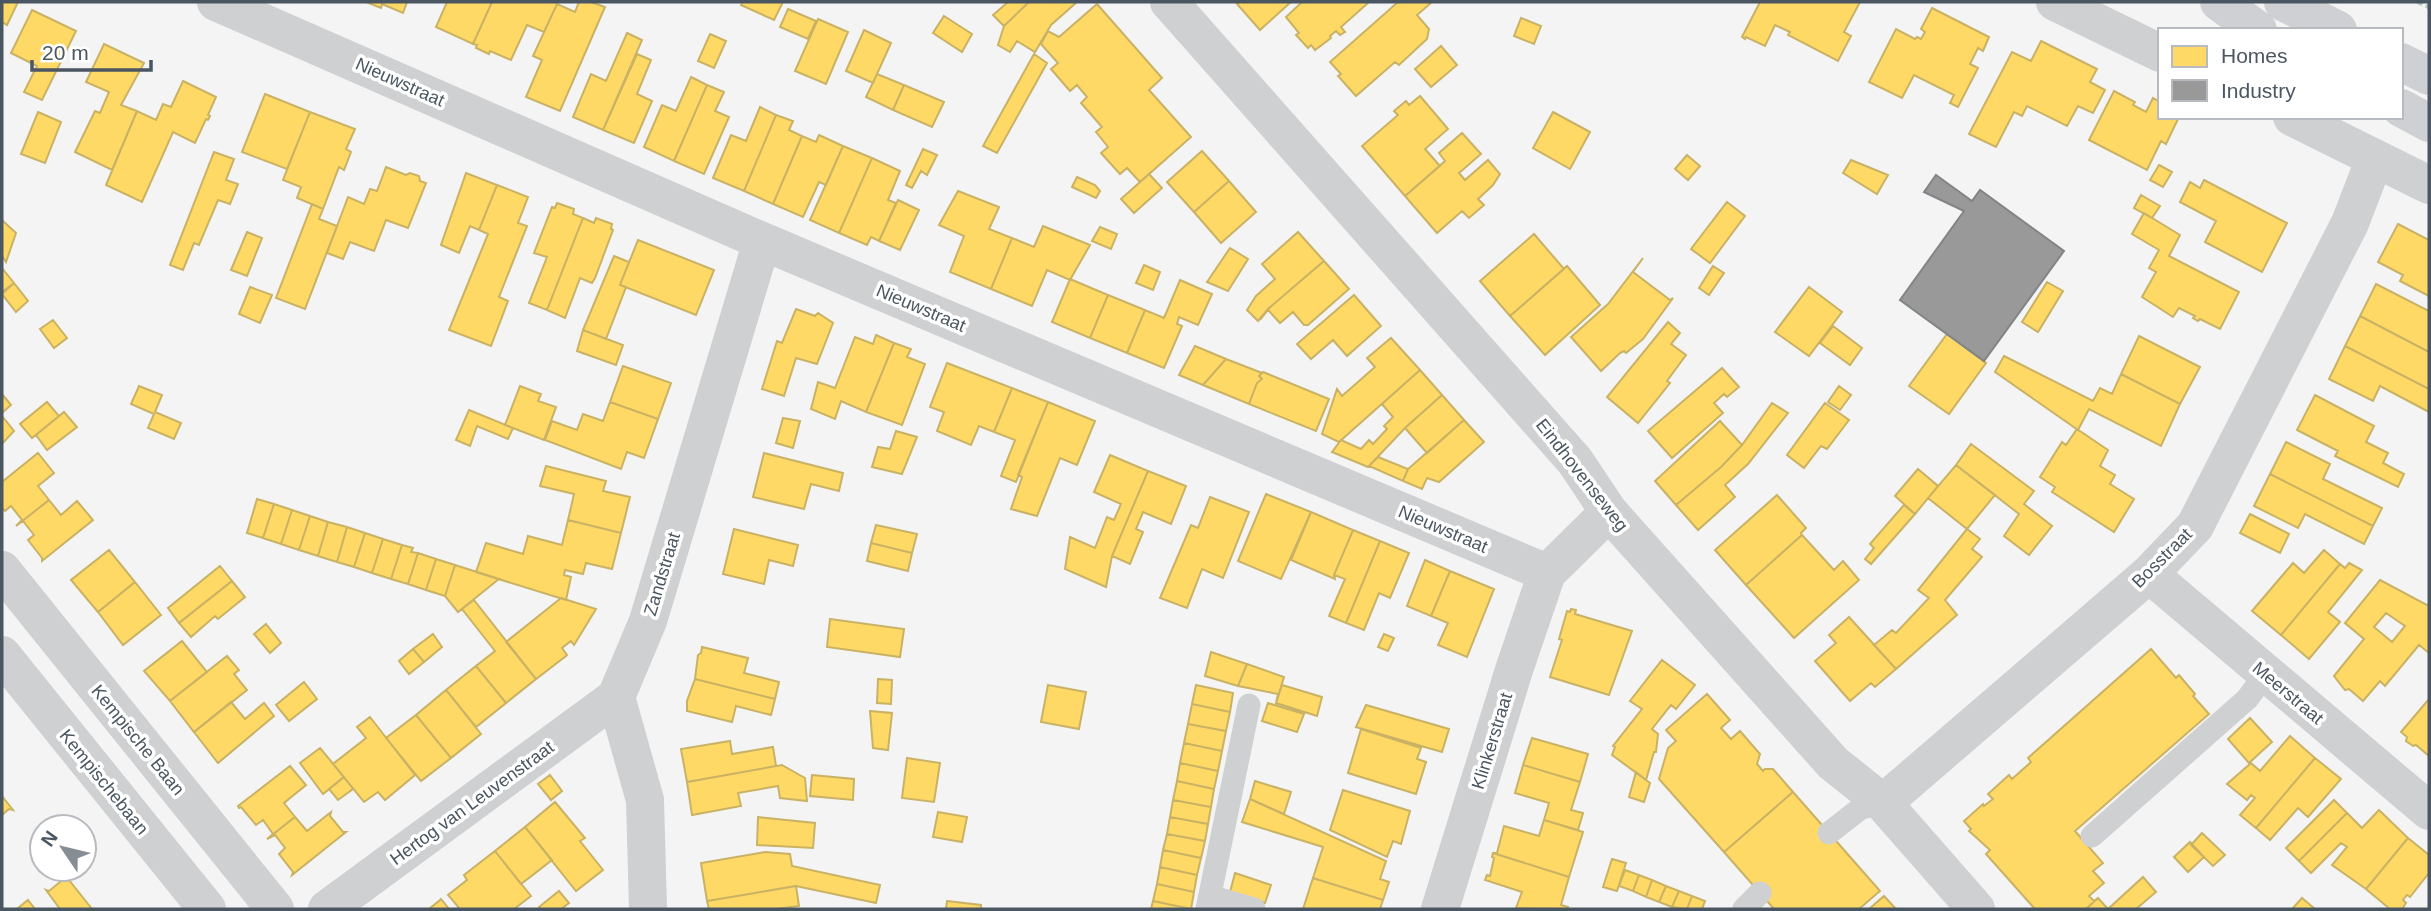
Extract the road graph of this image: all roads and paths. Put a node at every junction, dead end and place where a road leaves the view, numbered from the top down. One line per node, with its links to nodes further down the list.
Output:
1 (216, 2): 18 (street, Nieuwstraat)
2 (1169, 2): 19 (street, Eindhovenseweg)
3 (2055, 2): 10 (street)
4 (2219, 2): 8 (main road)
5 (2283, 2): 9 (main road)
6 (2418, 2): 7 (path)
7 (2429, 7)
8 (2255, 28)
9 (2334, 28)
10 (2158, 52)
11 (2403, 63): 12 (main road)
12 (2429, 76)
13 (2403, 109): 15 (main road)
14 (2296, 119): 16 (street)
15 (2429, 123)
16 (2375, 158): 17 (street); 22 (street, Bosstraat)
17 (2429, 185)
18 (762, 241): 21 (street, Nieuwstraat); 25 (street, Zandstraat)
19 (1609, 512): 21 (street); 27 (street, Eindhovenseweg)
20 (2, 570): 33 (street, Kempische Baan)
21 (1547, 573): 37 (street, Klinkerstraat)
22 (2149, 574): 23 (street, Meerstraat); 27 (street, Bosstraat)
23 (2265, 675): 28 (street, Meerstraat); 30 (lane)
24 (8, 677): 32 (street, Kempischebaan)
25 (616, 697): 34 (street, Hertog van Leuvenstraat); 35 (street)
26 (1249, 705): 31 (lane)
27 (1882, 803): 29 (lane); 38 (street, Eindhovenseweg)
28 (2429, 811)
29 (1829, 833)
30 (2092, 836)
31 (1209, 902): 36 (lane)
32 (207, 909)
33 (275, 909)
34 (327, 909)
35 (648, 909)
36 (1254, 909)
37 (1440, 909)
38 (1976, 909)

